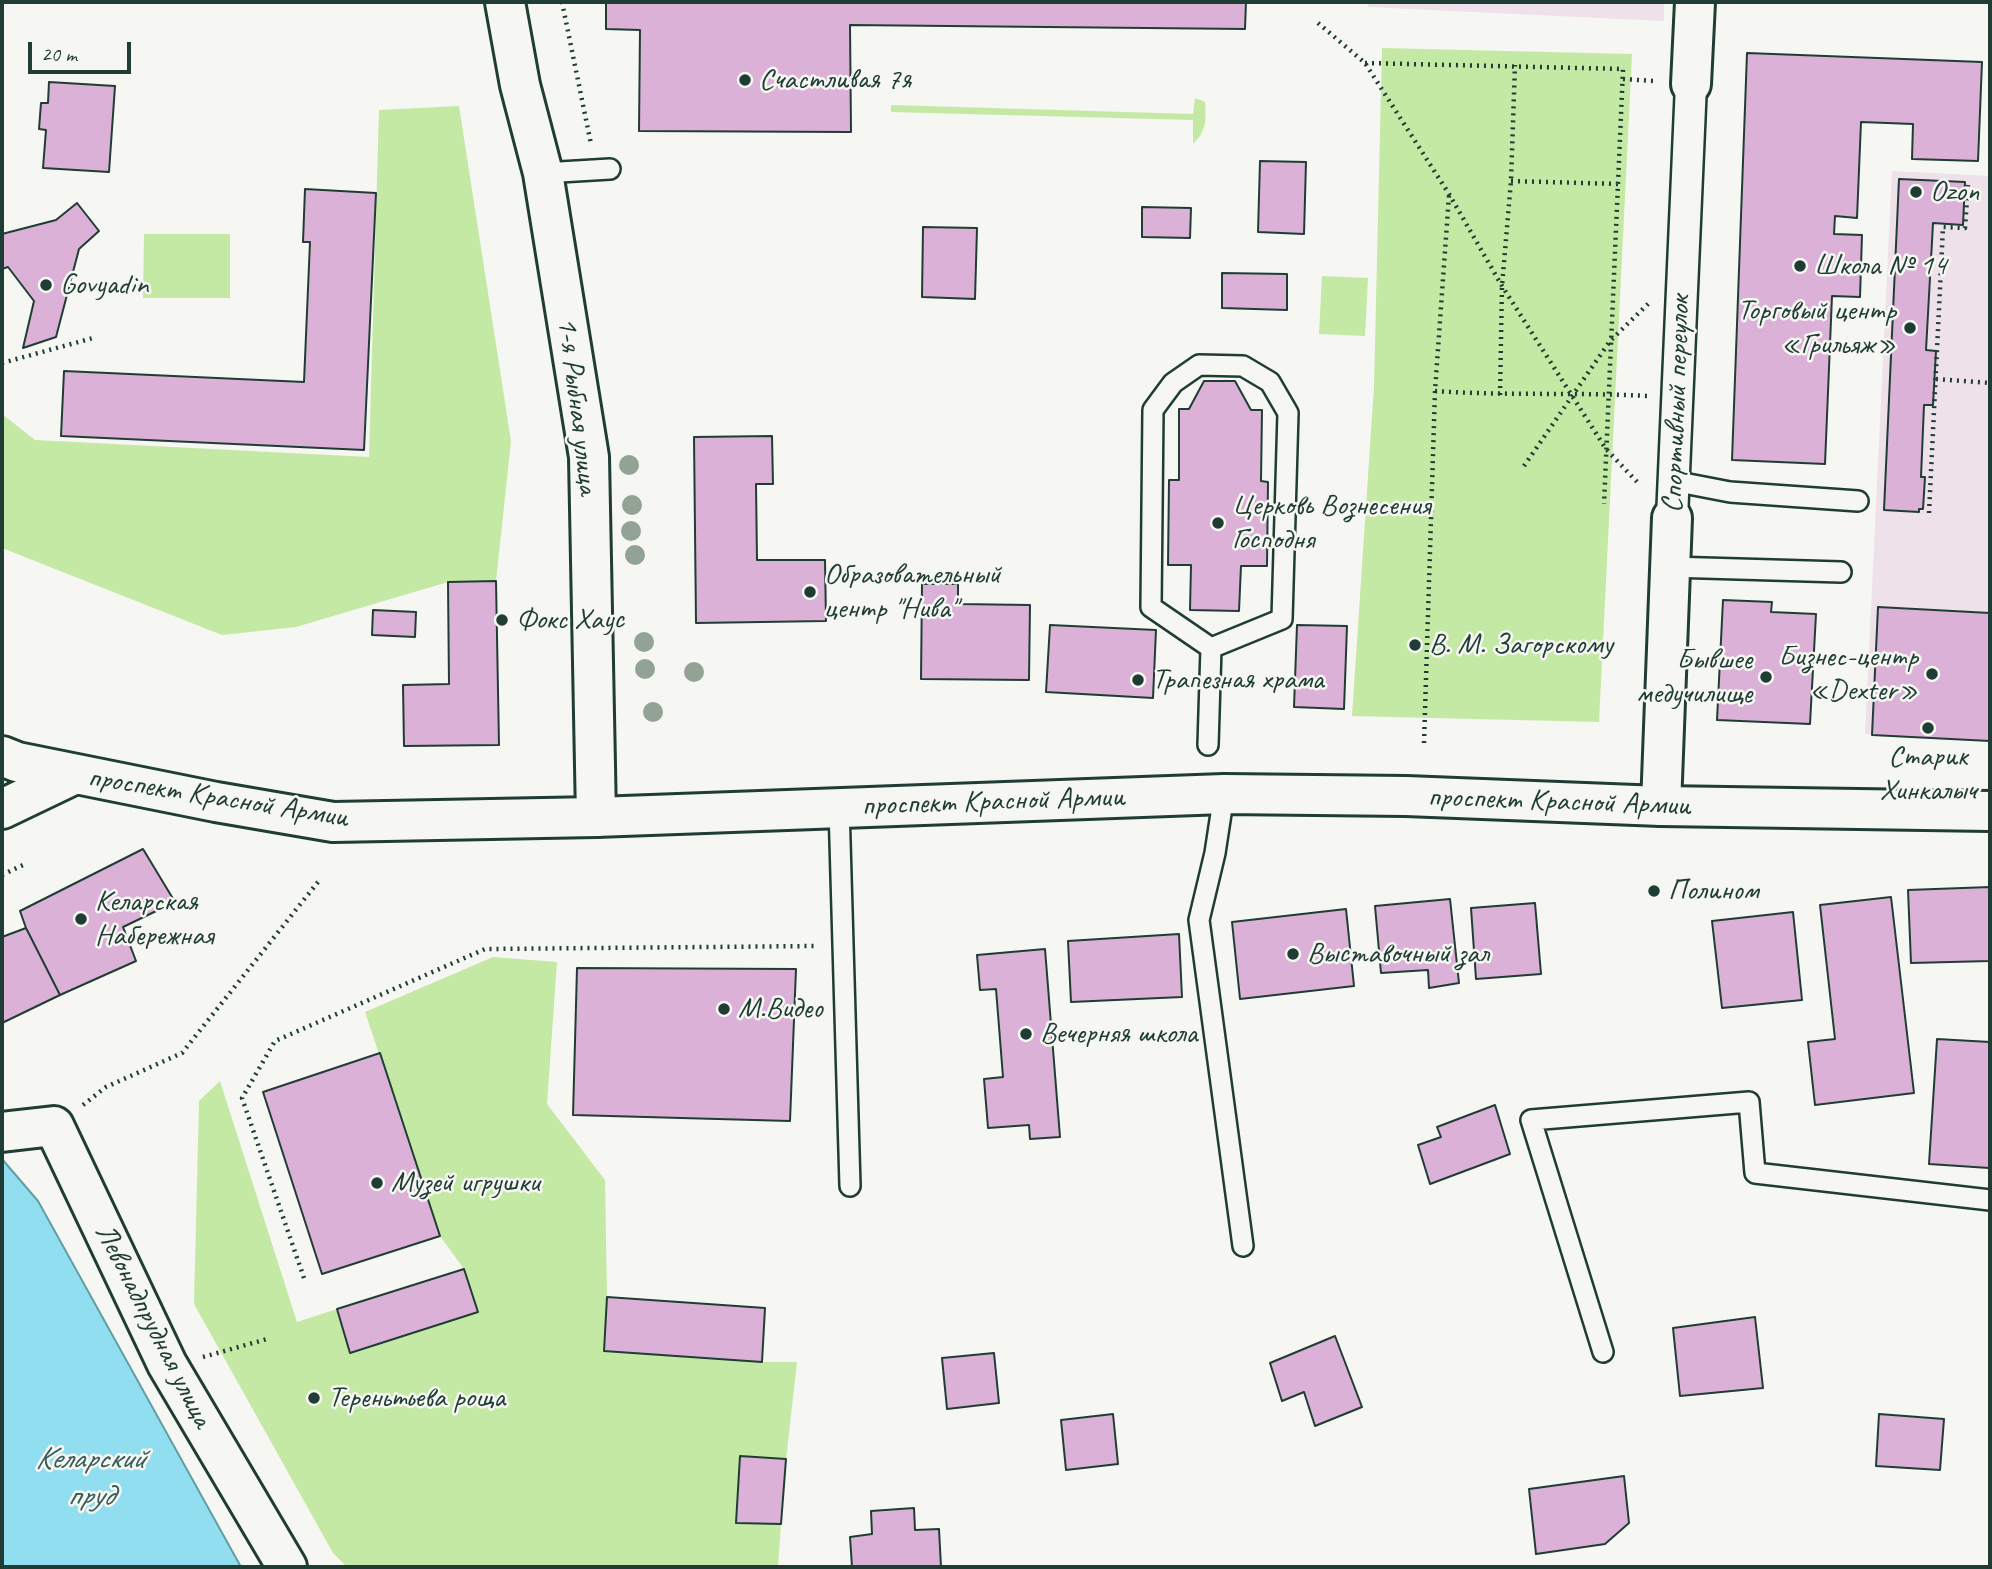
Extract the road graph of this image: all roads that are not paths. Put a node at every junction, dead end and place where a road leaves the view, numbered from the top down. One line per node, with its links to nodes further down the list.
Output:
1 (505, 2): 5 (main road, 1-я Рыбная улица)
2 (1695, 2): 3 (main road, Спортивный переулок)
3 (1691, 84): 6 (street, Спортивный переулок)
4 (610, 169): 5 (lane)
5 (543, 173): 19 (main road, 1-я Рыбная улица)
6 (1672, 500): 7 (lane); 8 (main road, Спортивный переулок)
7 (1858, 501)
8 (1670, 567): 9 (lane); 15 (main road, Спортивный переулок)
9 (1841, 572)
10 (1212, 648): 10 (lane); 11 (lane)
11 (1208, 744)
12 (2, 756): 13 (main road, проспект Красной Армии)
13 (75, 774): 17 (main road); 19 (main road, проспект Красной Армии)
14 (1224, 794): 15 (main road, проспект Красной Армии); 16 (main road, проспект Красной Армии); 23 (lane)
15 (1661, 806): 18 (main road, проспект Красной Армии)
16 (839, 807): 19 (main road, проспект Красной Армии); 21 (lane)
17 (2, 809)
18 (1990, 811)
19 (596, 817)
20 (2, 1132): 25 (main road, Левонадпрудная улица)
21 (850, 1186)
22 (1990, 1200): 24 (lane)
23 (1243, 1246)
24 (1603, 1352)
25 (287, 1567)

